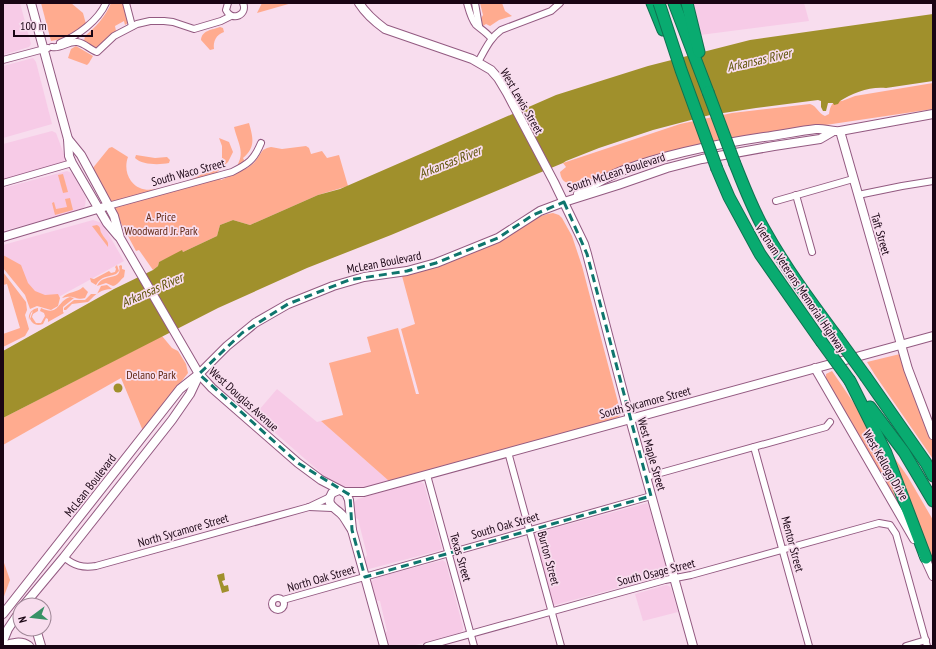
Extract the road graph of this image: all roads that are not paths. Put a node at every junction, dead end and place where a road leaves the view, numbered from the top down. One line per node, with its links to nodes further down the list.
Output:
1 (31, 3): 21 (main road, West Douglas Avenue)
2 (106, 3): 15 (street)
3 (126, 3): 16 (street)
4 (228, 3): 14 (street)
5 (243, 3): 14 (street)
6 (359, 3): 23 (main road, West Lewis Street)
7 (467, 3): 17 (street)
8 (475, 3): 17 (street)
9 (560, 3): 18 (street)
10 (652, 3): 24 (highway, bridge)
11 (659, 3): 24 (highway, Vietnam Veterans Memorial Highway, bridge)
12 (674, 3): 25 (highway, Vietnam Veterans Memorial Highway)
13 (688, 3): 25 (highway)
14 (231, 16): 16 (street)
15 (90, 24): 19 (street); 20 (street)
16 (132, 26): 19 (street)
17 (480, 27): 18 (street)
18 (491, 38): 23 (street)
19 (82, 43): 20 (street)
20 (52, 47): 21 (street)
21 (43, 49): 22 (street); 28 (main road, West Douglas Avenue)
22 (3, 60)
23 (478, 62): 37 (main road, West Lewis Street)
24 (681, 70): 47 (highway, Vietnam Veterans Memorial Highway, bridge)
25 (708, 92): 53 (highway, Vietnam Veterans Memorial Highway, bridge)
26 (933, 114): 27 (main road, South McLean Boulevard)
27 (836, 131): 31 (main road, Taft Street); 37 (main road, South McLean Boulevard); 37 (main road, South McLean Boulevard)
28 (68, 139): 30 (main road, West Douglas Avenue); 38 (main road, West Douglas Avenue)
29 (261, 143): 38 (street, South Waco Street)
30 (72, 163): 33 (street); 39 (main road, West Douglas Avenue)
31 (853, 179): 34 (street); 35 (main road, Taft Street)
32 (933, 181): 35 (street)
33 (3, 183)
34 (796, 195): 36 (street); 42 (street)
35 (858, 195): 44 (main road, Taft Street)
36 (776, 201)
37 (564, 202): 46 (main road, McLean Boulevard); 48 (main road, West Maple Street)
38 (108, 206): 39 (main road); 41 (main road, West Douglas Avenue)
39 (99, 209): 40 (main road); 41 (main road, West Douglas Avenue)
40 (3, 237)
41 (120, 238): 46 (main road, West Douglas Avenue)
42 (812, 252)
43 (933, 336): 44 (main road, South Sycamore Street)
44 (901, 344): 45 (main road, South Sycamore Street); 50 (main road)
45 (815, 368): 48 (main road, South Sycamore Street); 71 (main road, West Kellogg Drive)
46 (199, 374): 57 (main road, West Douglas Avenue); 70 (main road, McLean Boulevard); 75 (main road, McLean Boulevard)
47 (850, 381): 62 (highway, Vietnam Veterans Memorial Highway); 71 (highway)
48 (630, 419): 52 (main road, South Sycamore Street); 56 (main road, West Maple Street)
49 (830, 422): 51 (street)
50 (933, 434)
51 (754, 447): 56 (street); 68 (street, Mentor Street)
52 (508, 452): 54 (main road, South Sycamore Street); 66 (street, Burton Street)
53 (930, 468): 55 (highway, Vietnam Veterans Memorial Highway)
54 (427, 475): 59 (main road, South Sycamore Street); 69 (street, Texas Street)
55 (933, 476)
56 (646, 477): 61 (main road, West Maple Street)
57 (321, 480): 58 (main road, West Douglas Avenue); 60 (main road, West Douglas Avenue)
58 (342, 491): 59 (main road, South Sycamore Street); 60 (main road); 63 (main road)
59 (364, 492): 63 (main road, South Sycamore Street)
60 (330, 496): 64 (street, North Sycamore Street); 65 (main road, West Douglas Avenue)
61 (651, 496): 66 (street, South Oak Street); 74 (main road, West Maple Street)
62 (933, 501)
63 (349, 503): 65 (main road); 67 (main road)
64 (309, 507): 65 (street, North Sycamore Street); 70 (street, North Sycamore Street)
65 (334, 509): 67 (main road)
66 (529, 529): 69 (street, South Oak Street); 79 (street, Burton Street)
67 (352, 530): 72 (main road)
68 (783, 550): 74 (street, South Osage Street); 84 (street, South Osage Street); 92 (street, Mentor Street)
69 (448, 553): 72 (street, South Oak Street); 82 (street, Texas Street)
70 (64, 558): 77 (main road, McLean Boulevard)
71 (926, 558): 73 (main road, West Kellogg Drive)
72 (365, 576): 78 (street, North Oak Street); 87 (main road)
73 (933, 576)
74 (675, 578): 79 (street, South Osage Street); 91 (main road, West Maple Street)
75 (23, 587): 76 (main road); 80 (main road, McLean Boulevard)
76 (25, 597)
77 (33, 597)
78 (283, 600)
79 (552, 611): 82 (street, South Osage Street); 90 (street, Burton Street)
80 (3, 614)
81 (12, 623): 83 (main road)
82 (471, 634): 88 (street, South Osage Street); 89 (street, Texas Street)
83 (3, 641)
84 (926, 643): 93 (street)
85 (3, 646): 86 (main road)
86 (29, 646)
87 (384, 646)
88 (427, 646)
89 (474, 646)
90 (561, 646)
91 (693, 646)
92 (809, 646)
93 (906, 646)

